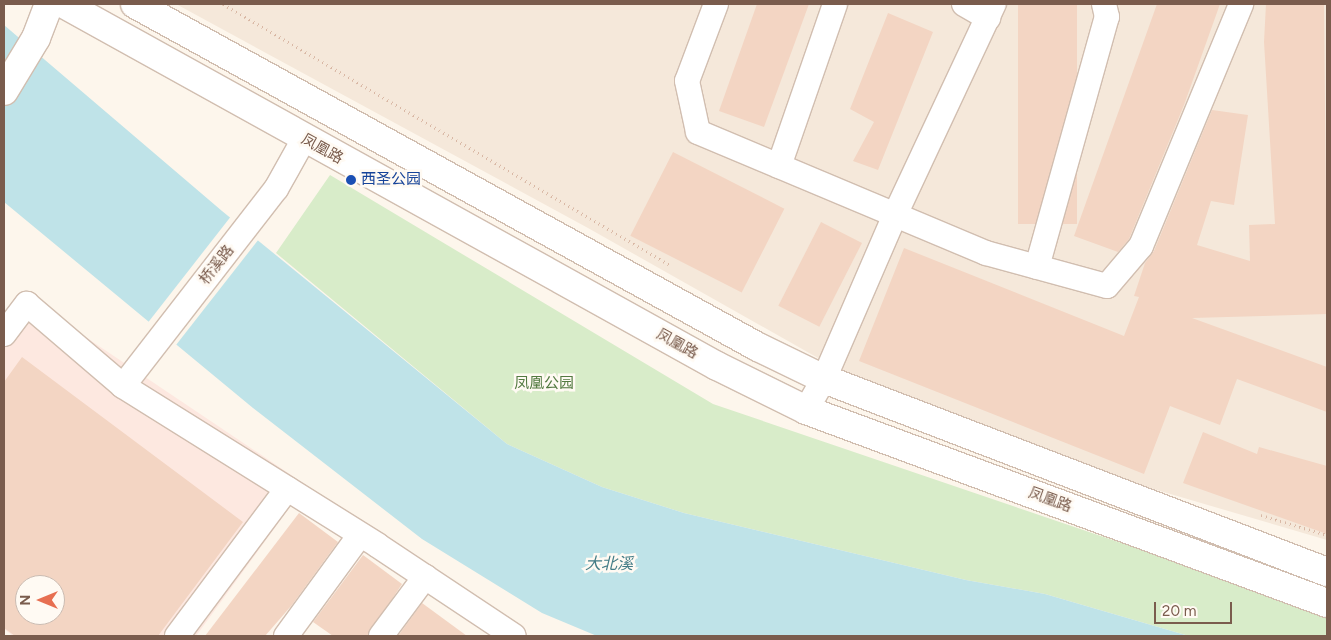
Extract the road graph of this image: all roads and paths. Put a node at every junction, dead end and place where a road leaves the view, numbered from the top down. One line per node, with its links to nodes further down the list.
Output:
1 (49, 4): 11 (street)
2 (64, 4): 12 (street, 凤凰路)
3 (135, 4): 18 (street)
4 (222, 4): 16 (path)
5 (716, 4): 13 (street)
6 (835, 4): 13 (street)
7 (964, 4): 10 (street)
8 (1104, 4): 15 (street)
9 (1241, 4): 15 (street)
10 (991, 11): 14 (street)
11 (4, 91)
12 (304, 139): 19 (street, 桥溪路); 20 (street, 凤凰路)
13 (779, 166): 14 (street)
14 (894, 217): 15 (street); 18 (street)
15 (1037, 267)
16 (680, 270)
17 (4, 334): 19 (street)
18 (824, 378): 20 (street); 25 (street)
19 (127, 380): 21 (street)
20 (806, 410): 27 (street, 凤凰路)
21 (287, 489): 23 (street); 29 (street)
22 (1252, 513): 24 (path)
23 (360, 534): 26 (street); 30 (street)
24 (1327, 535)
25 (1327, 572)
26 (425, 577): 28 (street); 31 (street)
27 (1327, 603)
28 (486, 629): 32 (street)
29 (177, 636)
30 (286, 636)
31 (381, 636)
32 (514, 636)

